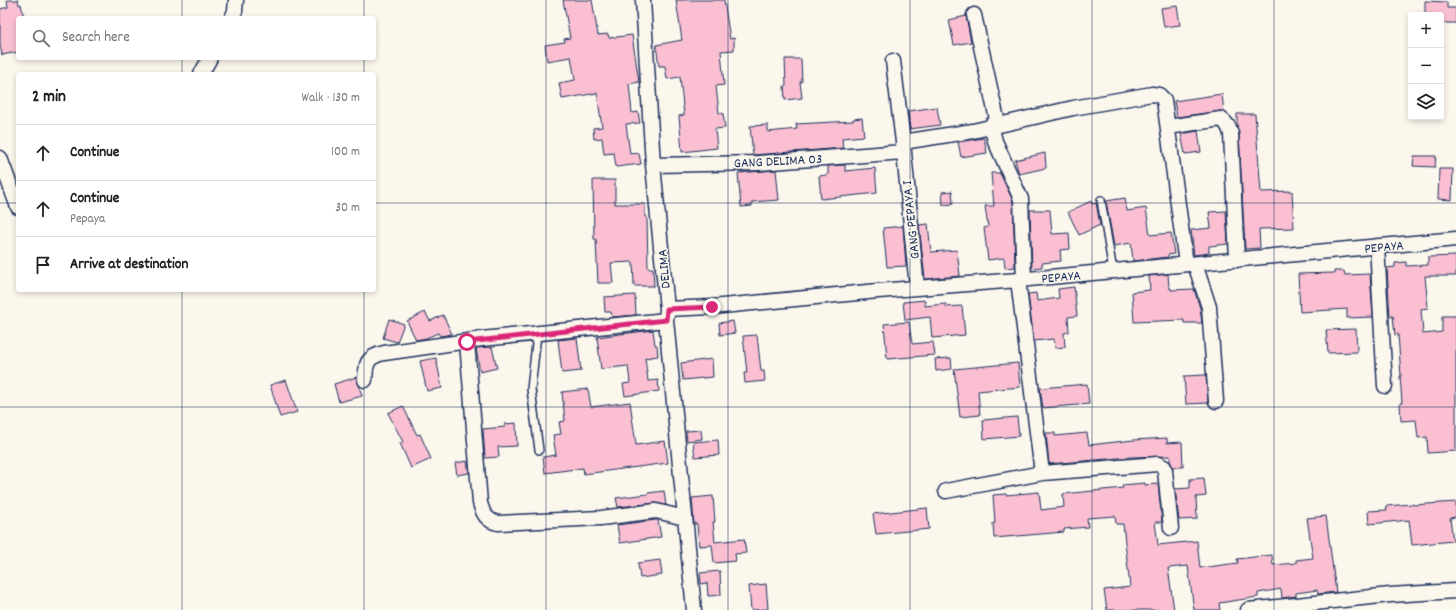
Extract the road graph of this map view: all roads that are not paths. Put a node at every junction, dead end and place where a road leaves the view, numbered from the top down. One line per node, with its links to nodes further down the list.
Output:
1 (236, 0): 4 (street)
2 (642, 0): 12 (street, DELIMA)
3 (974, 15): 8 (street)
4 (233, 16)
5 (209, 60): 7 (street)
6 (893, 60): 10 (street, GANG PEPAYA I)
7 (202, 72)
8 (994, 125): 9 (street, GANG DELIMA 03); 10 (street, GANG DELIMA 03); 21 (street)
9 (1168, 127): 18 (street); 19 (street)
10 (903, 147): 12 (street, GANG DELIMA 03); 22 (street, GANG PEPAYA I)
11 (0, 158): 13 (street)
12 (653, 164): 23 (street, DELIMA)
13 (12, 175): 14 (street)
14 (16, 196)
15 (1101, 200): 20 (lane)
16 (1456, 239): 17 (street, PEPAYA)
17 (1377, 246): 18 (street, PEPAYA); 27 (street)
18 (1237, 260): 19 (street, PEPAYA)
19 (1190, 264): 20 (street, PEPAYA); 28 (street)
20 (1113, 271): 21 (street, PEPAYA)
21 (1021, 280): 22 (street, PEPAYA); 30 (street)
22 (917, 288): 23 (street, PEPAYA)
23 (666, 315): 24 (street, PEPAYA); 32 (street, DELIMA)
24 (537, 334): 25 (street, PEPAYA); 29 (lane)
25 (467, 342): 26 (street, PEPAYA); 32 (street)
26 (365, 380)
27 (1385, 386)
28 (1216, 401)
29 (539, 450)
30 (1042, 473): 31 (street); 33 (street)
31 (946, 491)
32 (685, 518): 35 (street, DELIMA)
33 (1171, 528)
34 (1456, 591): 36 (street)
35 (694, 610)
36 (1248, 610)

